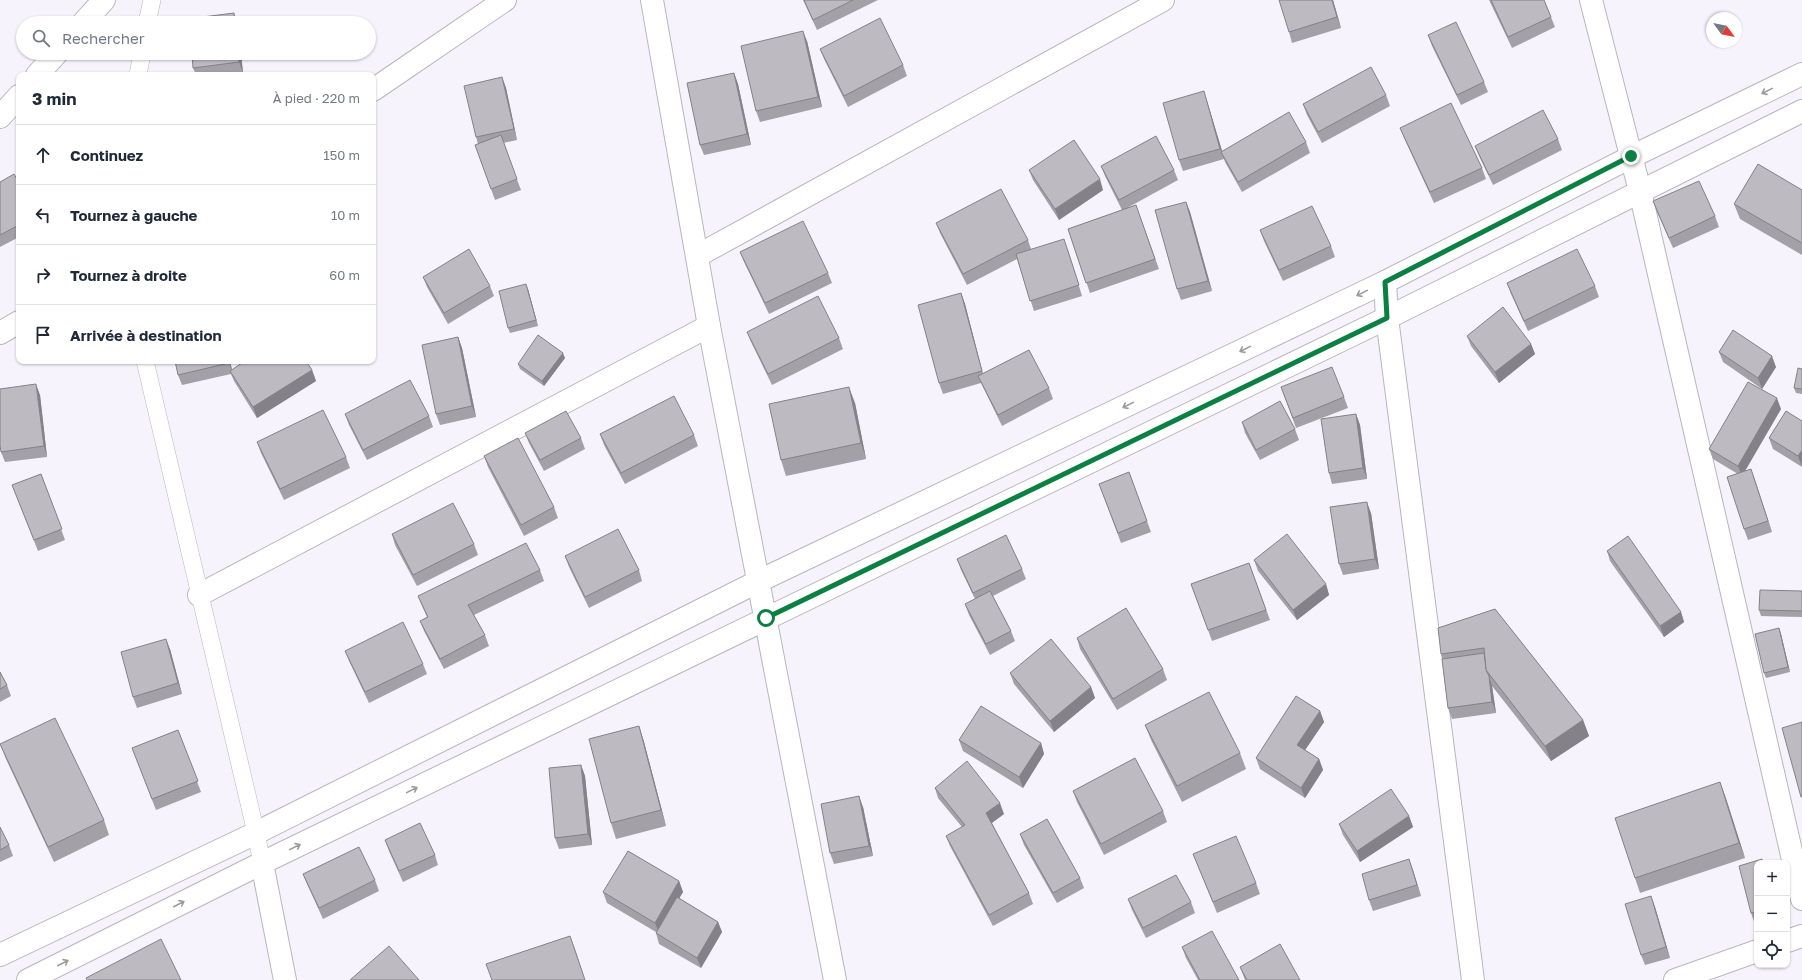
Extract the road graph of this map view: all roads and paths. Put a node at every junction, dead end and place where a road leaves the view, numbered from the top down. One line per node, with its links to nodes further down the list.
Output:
1 (104, 0): 7 (street)
2 (152, 0): 8 (lane)
3 (505, 0): 14 (street)
4 (652, 0): 20 (street)
5 (1163, 0): 20 (street)
6 (1591, 0): 18 (street)
7 (89, 16)
8 (149, 16)
9 (51, 60): 11 (street)
10 (141, 60): 12 (lane)
11 (40, 72)
12 (139, 72)
13 (1802, 74): 18 (street, one-way to 18)
14 (376, 88)
15 (16, 99): 17 (street)
16 (1802, 111): 19 (street)
17 (0, 117)
18 (1631, 156): 19 (street); 21 (street)
19 (1640, 192): 22 (street); 32 (street)
20 (697, 256): 24 (street)
21 (1385, 282): 22 (street); 27 (street, one-way to 27)
22 (1387, 318): 29 (street); 40 (street)
23 (16, 324): 25 (street)
24 (709, 326): 27 (street); 28 (street)
25 (0, 333)
26 (146, 364): 28 (lane)
27 (759, 581): 29 (street); 30 (street)
28 (199, 595): 30 (lane)
29 (766, 618): 31 (street, one-way to 29); 39 (street)
30 (256, 833): 31 (lane); 36 (street)
31 (262, 863): 37 (street, one-way to 31); 38 (street)
32 (1802, 899)
33 (1802, 936): 34 (street)
34 (1790, 940)
35 (1754, 952): 41 (street)
36 (0, 955)
37 (28, 980)
38 (285, 980)
39 (834, 980)
40 (1473, 980)
41 (1675, 980)

